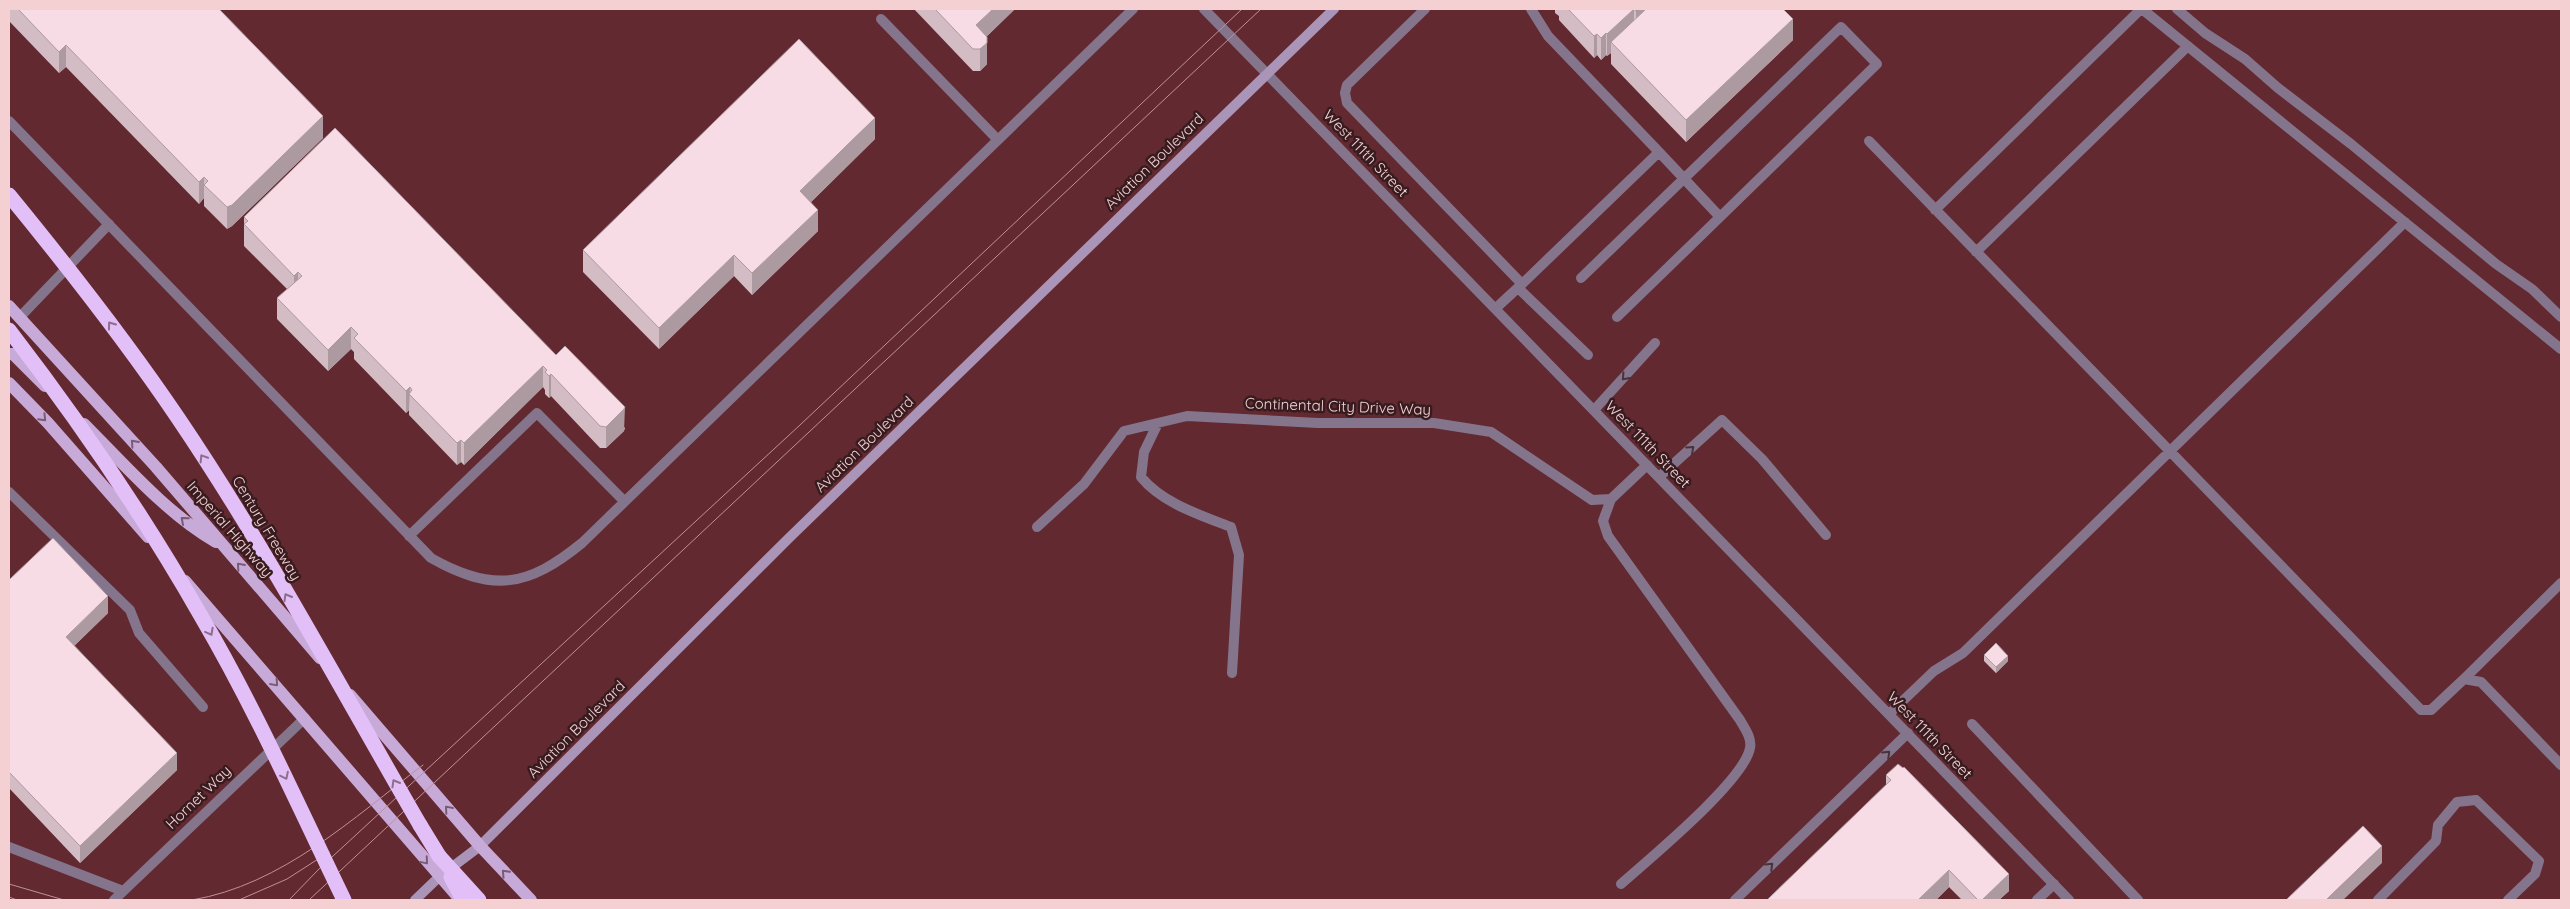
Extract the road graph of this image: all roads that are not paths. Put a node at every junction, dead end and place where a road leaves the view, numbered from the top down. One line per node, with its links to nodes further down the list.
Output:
1 (1133, 9): 12 (street)
2 (1204, 9): 10 (street, West 111th Street)
3 (1334, 9): 10 (main road, Aviation Boulevard)
4 (1425, 9): 23 (street)
5 (1531, 9): 14 (street)
6 (2141, 9): 9 (street); 17 (street)
7 (2177, 9): 27 (street)
8 (881, 19): 12 (street)
9 (2188, 46): 19 (street); 21 (street)
10 (1266, 73): 25 (street, West 111th Street); 56 (main road, Aviation Boulevard)
11 (9, 121): 20 (street)
12 (998, 140): 42 (street)
13 (1869, 141): 17 (street)
14 (1659, 152): 15 (street); 23 (street)
15 (1685, 179): 18 (street); 18 (street); 22 (street)
16 (9, 195): 58 (highway, Century Freeway, one-way to 16, bridge)
17 (1936, 210): 21 (street)
18 (1720, 217): 26 (street)
19 (2404, 222): 31 (street); 37 (street)
20 (109, 224): 28 (street); 45 (street)
21 (1976, 252): 37 (street)
22 (1581, 278)
23 (1520, 286): 25 (street); 33 (street)
24 (9, 306): 28 (main road, Imperial Highway)
25 (1496, 308): 35 (street, West 111th Street)
26 (1617, 317)
27 (2561, 317)
28 (19, 318): 46 (main road, Imperial Highway, one-way to 28)
29 (9, 330): 64 (highway, one-way to 64, bridge)
30 (1655, 343): 35 (street, one-way to 35)
31 (2561, 349)
32 (9, 354): 46 (main road, one-way to 32)
33 (1588, 355)
34 (9, 383): 52 (main road, one-way to 52)
35 (1595, 410): 38 (street, West 111th Street)
36 (1158, 423): 41 (street, Continental City Drive Way); 43 (street, Continental City Drive Way); 48 (street)
37 (2168, 450): 49 (street); 51 (street)
38 (1647, 465): 39 (street, West 111th Street); 41 (street)
39 (1659, 477): 44 (street, one-way to 44); 51 (street, West 111th Street)
40 (9, 492): 50 (street)
41 (1611, 499): 60 (street)
42 (624, 501): 45 (street); 45 (street)
43 (1037, 527)
44 (1826, 535)
45 (409, 536)
46 (224, 547): 56 (main road, Imperial Highway, one-way to 46)
47 (2561, 583): 49 (street)
48 (1232, 672)
49 (2464, 679): 55 (street)
50 (204, 707)
51 (1889, 714): 54 (street, West 111th Street)
52 (305, 718): 59 (main road, one-way to 59); 62 (street, Hornet Way)
53 (1972, 724): 73 (street)
54 (1908, 733): 61 (street, West 111th Street); 70 (street, one-way to 54)
55 (2561, 765)
56 (480, 846): 59 (main road, Aviation Boulevard); 69 (main road, Imperial Highway, one-way to 56)
57 (9, 847): 62 (street)
58 (439, 856): 66 (highway, Century Freeway, bridge); 67 (highway, bridge)
59 (439, 877): 65 (main road, Aviation Boulevard); 66 (main road); 68 (main road)
60 (1620, 884)
61 (2054, 884): 71 (street); 72 (street, West 111th Street)
62 (123, 892): 63 (street, Hornet Way)
63 (114, 900)
64 (344, 900)
65 (415, 900)
66 (462, 900)
67 (479, 900)
68 (486, 900)
69 (531, 900)
70 (1735, 900)
71 (2037, 900)
72 (2069, 900)
73 (2138, 900)
74 (2378, 900): 75 (street)
75 (2508, 900)

